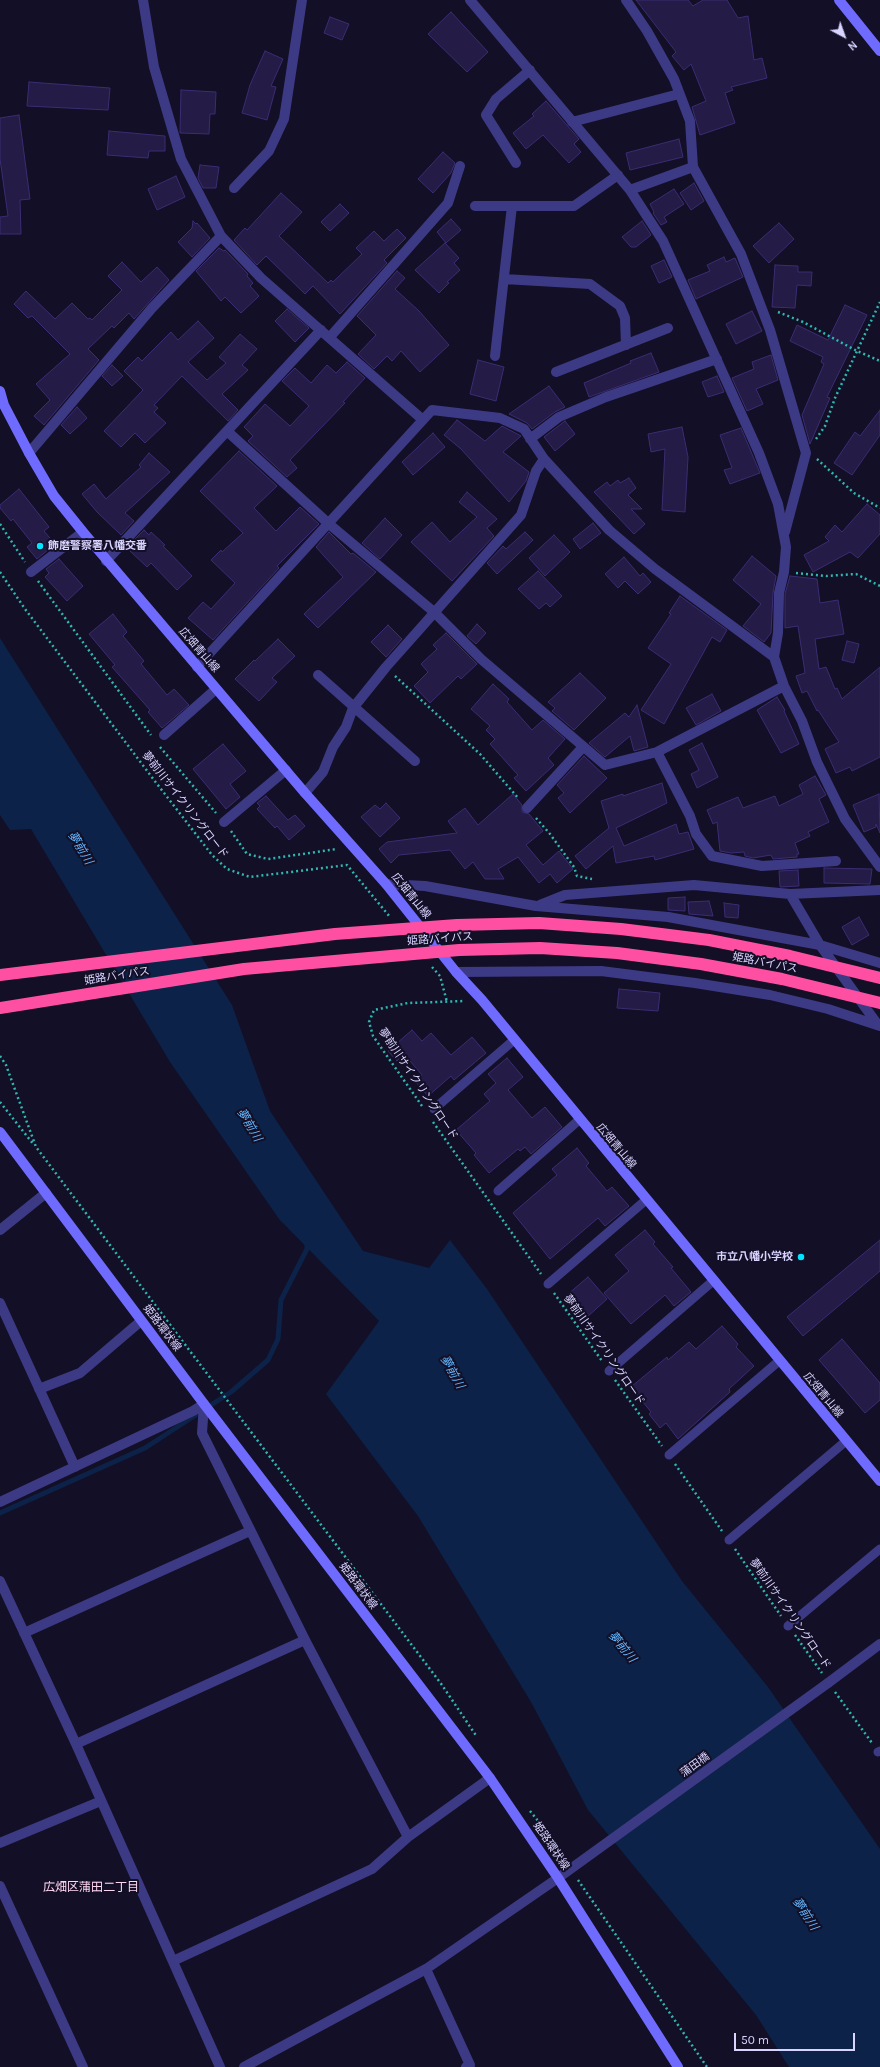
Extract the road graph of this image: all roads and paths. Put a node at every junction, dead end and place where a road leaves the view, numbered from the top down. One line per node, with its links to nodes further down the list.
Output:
1 (143, 0): 18 (street)
2 (302, 0): 14 (street)
3 (470, 0): 7 (street)
4 (626, 0): 8 (street)
5 (839, 0): 6 (main road)
6 (880, 51)
7 (530, 70): 9 (street); 10 (street)
8 (680, 94): 9 (street); 12 (street)
9 (572, 122): 13 (street)
10 (516, 163)
11 (460, 166): 24 (street)
12 (693, 167): 15 (street); 21 (street)
13 (618, 175): 15 (street); 17 (street)
14 (234, 188)
15 (630, 190): 28 (street)
16 (475, 206): 17 (street)
17 (512, 206): 19 (street)
18 (221, 236): 23 (street); 35 (street)
19 (504, 279): 25 (street); 27 (street)
20 (880, 302): 26 (path)
21 (763, 311): 26 (path); 36 (street)
22 (668, 328): 25 (street)
23 (321, 330): 24 (street); 33 (street)
24 (330, 337): 32 (street)
25 (626, 345): 30 (street)
26 (857, 351): 29 (path); 36 (path)
27 (495, 356)
28 (717, 359): 34 (street); 42 (street)
29 (880, 361)
30 (556, 372)
31 (0, 391): 35 (main road, 広畑青山線)
32 (423, 420): 34 (street); 40 (street)
33 (227, 431): 40 (street); 43 (street)
34 (530, 439): 37 (street)
35 (29, 453): 41 (main road, 広畑青山線)
36 (806, 453): 38 (path); 42 (street)
37 (544, 459): 48 (street); 49 (street)
38 (880, 508)
39 (0, 524): 45 (path)
40 (329, 524): 48 (street); 50 (street)
41 (82, 532): 43 (main road, 広畑青山線); 45 (street)
42 (785, 533): 46 (street)
43 (106, 561): 50 (main road, 広畑青山線)
44 (0, 572): 74 (path, 夢前川サイクリングロード)
45 (31, 572): 57 (path)
46 (784, 572): 47 (path); 49 (street)
47 (880, 586)
48 (434, 612): 51 (street); 59 (street)
49 (774, 657): 53 (street)
50 (197, 667): 54 (main road, 広畑青山線)
51 (386, 668): 55 (street); 64 (path)
52 (318, 674): 55 (street)
53 (784, 686): 60 (street); 68 (street)
54 (216, 689): 56 (street); 62 (main road, 広畑青山線)
55 (354, 708): 61 (street); 63 (street)
56 (164, 735)
57 (154, 740)
58 (159, 746): 65 (path)
59 (583, 747): 60 (street); 64 (street)
60 (657, 752): 67 (street)
61 (415, 761)
62 (286, 770): 63 (main road, 広畑青山線); 65 (street)
63 (305, 793): 66 (main road, 広畑青山線)
64 (527, 808): 71 (path)
65 (224, 822): 66 (path)
66 (352, 847): 69 (main road, 広畑青山線)
67 (836, 861)
68 (880, 867)
69 (386, 884): 73 (street); 78 (main road, 広畑青山線)
70 (880, 890): 72 (street)
71 (593, 893): 72 (street); 73 (street)
72 (790, 894): 75 (street)
73 (536, 906): 75 (street)
74 (391, 918)
75 (820, 945): 76 (street); 85 (street)
76 (880, 963)
77 (430, 965): 82 (path)
78 (456, 972): 81 (main road, 広畑青山線); 85 (street)
79 (0, 975): 80 (highway, 姫路バイパス)
80 (880, 978)
81 (482, 1000): 82 (path, 夢前川サイクリングロード); 86 (main road, 広畑青山線)
82 (447, 1002): 89 (path, 夢前川サイクリングロード)
83 (880, 1003): 84 (highway, 姫路バイパス)
84 (0, 1008)
85 (879, 1026)
86 (514, 1040): 90 (lane); 91 (main road, 広畑青山線)
87 (0, 1056): 94 (path)
88 (0, 1102): 94 (path)
89 (423, 1108)
90 (434, 1109)
91 (579, 1120): 95 (lane); 97 (main road, 広畑青山線)
92 (432, 1121): 100 (path, 夢前川サイクリングロード)
93 (0, 1132): 96 (main road, 姫路環状線)
94 (36, 1147): 121 (path)
95 (498, 1191)
96 (46, 1193): 98 (street); 102 (main road, 姫路環状線)
97 (646, 1200): 99 (main road, 広畑青山線); 100 (lane)
98 (0, 1230)
99 (713, 1281): 103 (main road, 広畑青山線); 104 (lane)
100 (548, 1284): 104 (path, 夢前川サイクリングロード)
101 (0, 1303): 105 (street)
102 (141, 1320): 105 (street); 106 (main road, 姫路環状線)
103 (779, 1361): 107 (main road, 広畑青山線); 108 (lane)
104 (609, 1371): 108 (path, 夢前川サイクリングロード)
105 (39, 1389): 109 (street)
106 (204, 1404): 109 (street); 112 (street); 124 (main road, 姫路環状線)
107 (846, 1441): 110 (main road, 広畑青山線); 113 (lane)
108 (668, 1455): 113 (path, 夢前川サイクリングロード)
109 (74, 1467): 111 (street)
110 (880, 1481)
111 (0, 1502)
112 (250, 1531): 117 (street); 118 (street)
113 (729, 1540): 116 (path, 夢前川サイクリングロード)
114 (880, 1549): 116 (lane)
115 (0, 1581): 117 (street)
116 (788, 1626): 120 (path, 夢前川サイクリングロード)
117 (24, 1633): 122 (street)
118 (304, 1640): 122 (street); 127 (street)
119 (880, 1644): 120 (street, 蒲田橋)
120 (828, 1683): 123 (path, 夢前川サイクリングロード); 129 (street, 蒲田橋)
121 (477, 1738)
122 (76, 1744): 125 (street)
123 (879, 1751)
124 (490, 1778): 127 (street); 130 (main road, 姫路環状線)
125 (102, 1801): 128 (street); 132 (street)
126 (528, 1808): 129 (path)
127 (408, 1837): 132 (street)
128 (0, 1843)
129 (573, 1868): 130 (street, 蒲田橋); 139 (path)
130 (558, 1878): 133 (street, 蒲田橋); 138 (main road, 姫路環状線)
131 (0, 1886): 134 (street)
132 (173, 1961): 135 (street)
133 (426, 1969): 136 (street, 蒲田橋); 137 (street)
134 (83, 2067)
135 (220, 2067)
136 (244, 2067)
137 (466, 2067)
138 (678, 2067)
139 (707, 2067)

